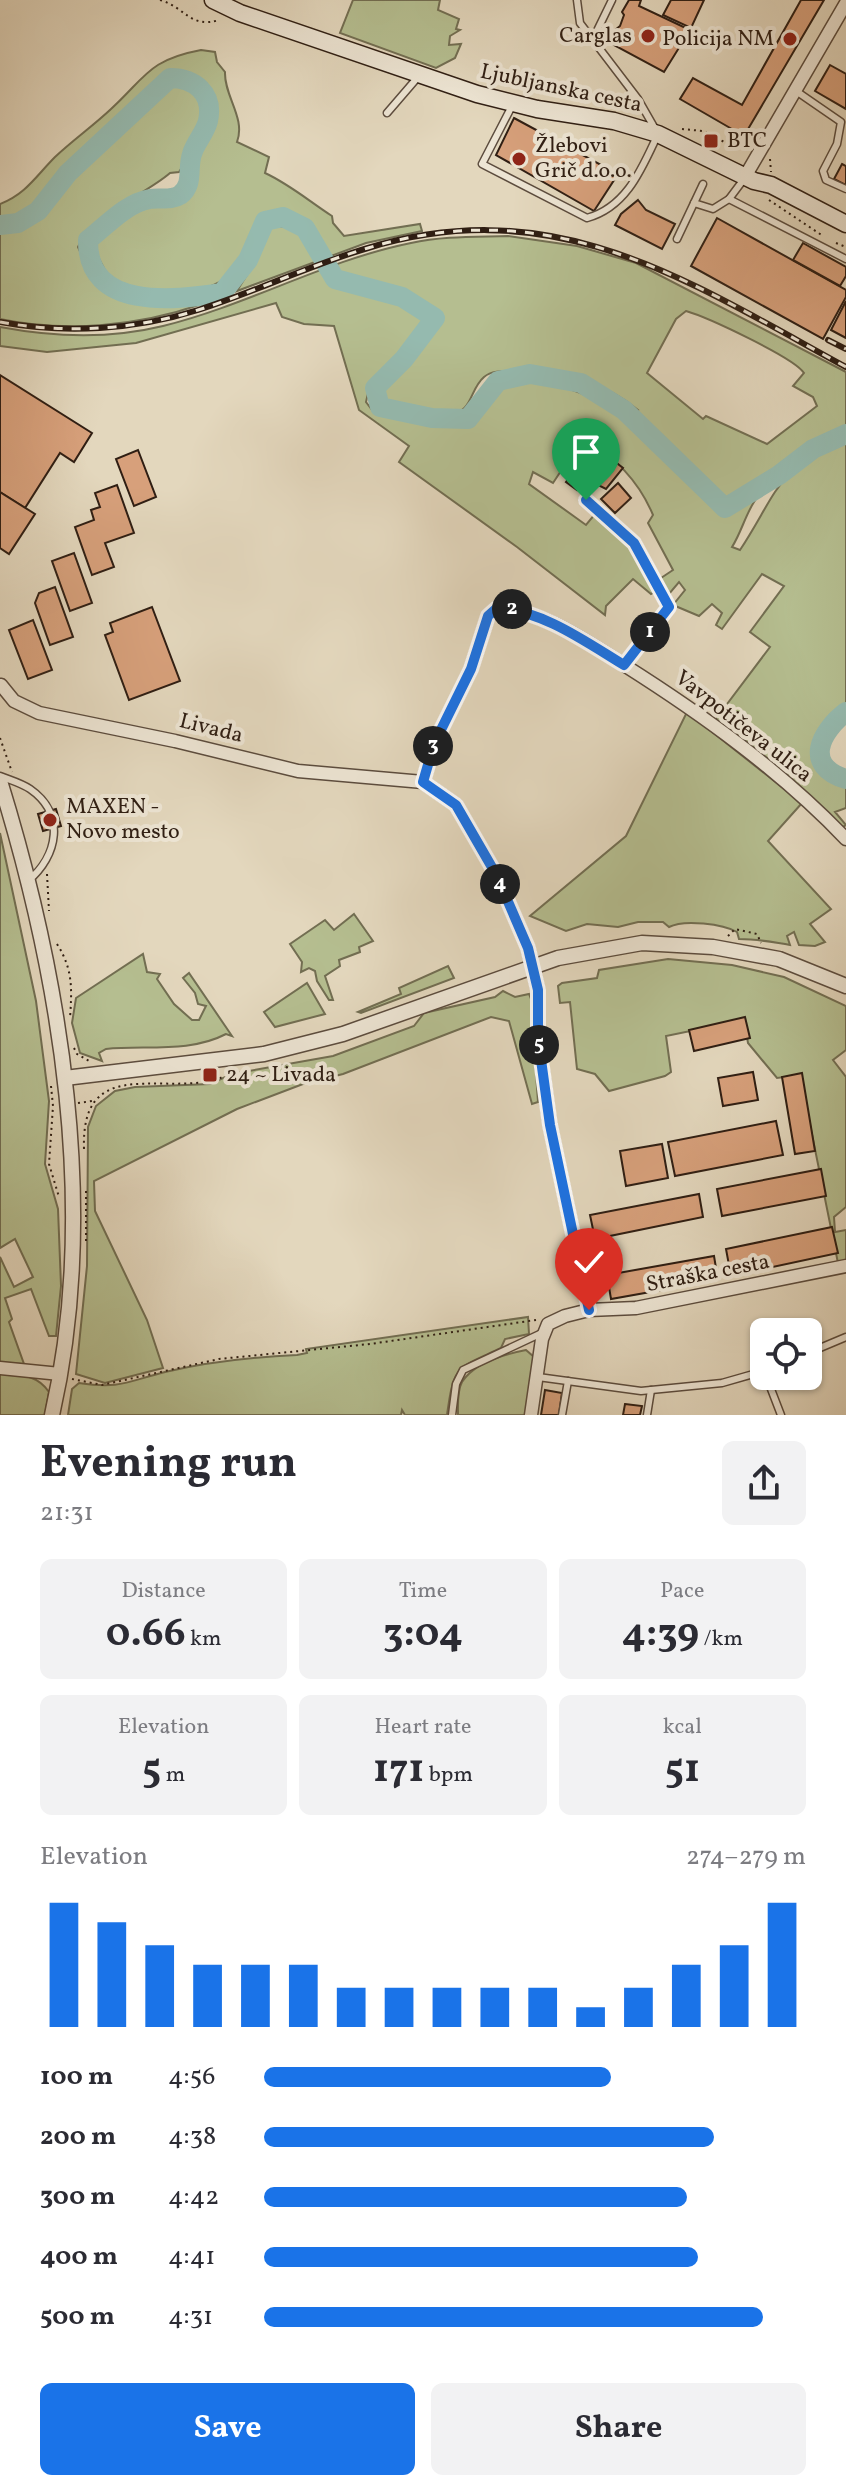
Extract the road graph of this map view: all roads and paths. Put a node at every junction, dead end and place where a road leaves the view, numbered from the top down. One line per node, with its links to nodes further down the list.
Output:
1 (160, 0): 6 (path)
2 (213, 0): 8 (main road, Ljubljanska cesta)
3 (612, 0): 7 (lane)
4 (575, 1): 7 (lane)
5 (846, 3): 9 (street)
6 (209, 23)
7 (593, 39): 13 (lane)
8 (420, 74): 10 (main road, Ljubljanska cesta); 11 (lane)
9 (794, 90): 16 (street); 19 (lane)
10 (513, 104): 13 (main road, Ljubljanska cesta); 13 (lane)
11 (387, 113)
12 (680, 129): 14 (path)
13 (658, 134): 16 (main road, Ljubljanska cesta)
14 (744, 148)
15 (770, 156): 17 (path)
16 (746, 175): 21 (lane); 23 (main road, Ljubljanska cesta)
17 (775, 176)
18 (703, 184): 22 (lane)
19 (846, 189)
20 (765, 196): 25 (path)
21 (729, 199): 22 (lane); 26 (lane)
22 (694, 203): 24 (lane)
23 (846, 224)
24 (677, 239)
25 (846, 247)
26 (846, 259)
27 (586, 500): 28 (street)
28 (624, 665): 33 (street); 34 (street, Vavpotičeva ulica)
29 (1, 685): 33 (street, Livada)
30 (0, 738): 31 (path)
31 (15, 775)
32 (0, 778): 36 (street); 36 (lane)
33 (423, 782): 39 (street, Livada)
34 (846, 839)
35 (48, 875): 37 (path)
36 (28, 881): 44 (street)
37 (49, 915)
38 (52, 937): 41 (path)
39 (532, 967): 40 (street); 44 (street); 49 (street)
40 (846, 986)
41 (69, 1024)
42 (73, 1046): 43 (path)
43 (92, 1062)
44 (58, 1077): 47 (path); 55 (street)
45 (217, 1079): 46 (path)
46 (93, 1101)
47 (62, 1206)
48 (846, 1266): 49 (street, Straška cesta)
49 (589, 1310): 51 (street, Straška cesta)
50 (537, 1320): 55 (path)
51 (544, 1332): 56 (street); 62 (lane)
52 (846, 1337): 53 (lane)
53 (822, 1347)
54 (0, 1368): 55 (street)
55 (60, 1374): 61 (street)
56 (538, 1377): 58 (lane); 63 (street)
57 (750, 1377): 59 (lane)
58 (568, 1381): 59 (lane); 64 (lane)
59 (651, 1390): 65 (lane)
60 (771, 1390): 66 (lane)
61 (52, 1415)
62 (452, 1415)
63 (531, 1415)
64 (562, 1415)
65 (647, 1415)
66 (781, 1415)

